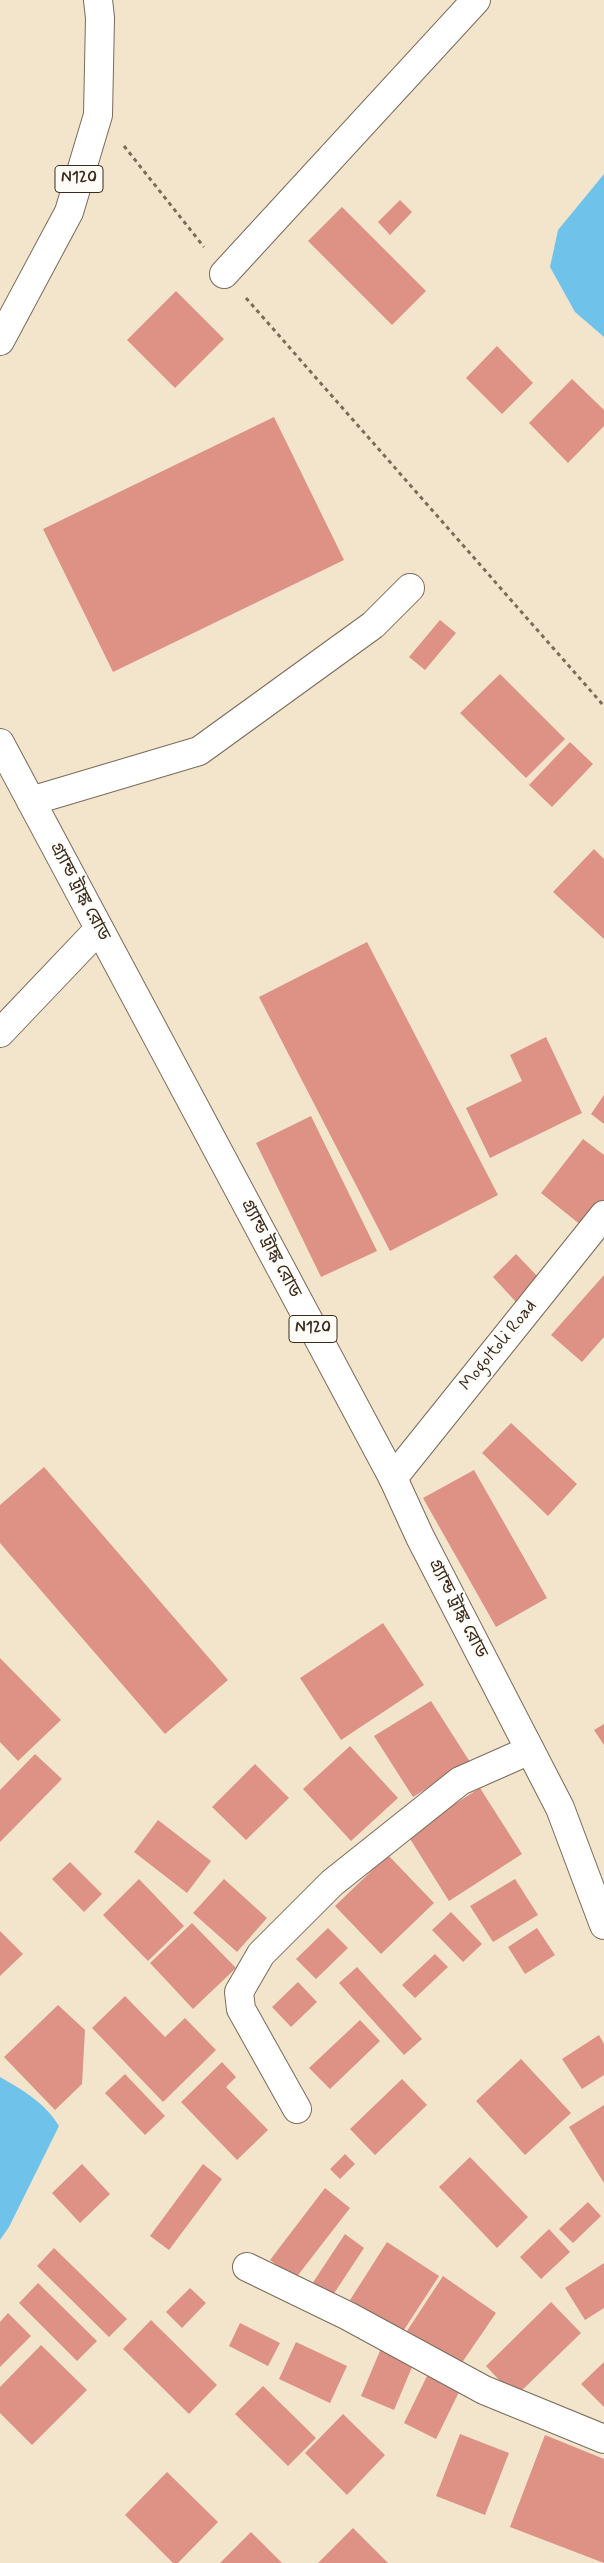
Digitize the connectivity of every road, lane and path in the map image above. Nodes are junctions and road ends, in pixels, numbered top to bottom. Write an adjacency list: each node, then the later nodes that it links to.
1 (98, 0): 3 (main road, N120)
2 (476, 0): 4 (main road)
3 (98, 115): 4 (path); 5 (main road, N120)
4 (224, 274): 7 (path)
5 (0, 341)
6 (410, 588): 9 (main road)
7 (604, 706)
8 (0, 743): 9 (main road, গ্র্যান্ড ট্রাঙ্ক রোড / N120)
9 (31, 801): 10 (main road, গ্র্যান্ড ট্রাঙ্ক রোড / N120)
10 (99, 929): 11 (main road); 13 (main road, গ্র্যান্ড ট্রাঙ্ক রোড / N120)
11 (0, 1033)
12 (604, 1215): 13 (main road, Mogoltoli Road)
13 (393, 1478): 14 (main road, গ্র্যান্ড ট্রাঙ্ক রোড / N120)
14 (530, 1750): 15 (main road, গ্র্যান্ড ট্রাঙ্ক রোড / N120); 16 (main road)
15 (604, 1924)
16 (297, 2108)
17 (247, 2267): 18 (main road)
18 (604, 2439)

